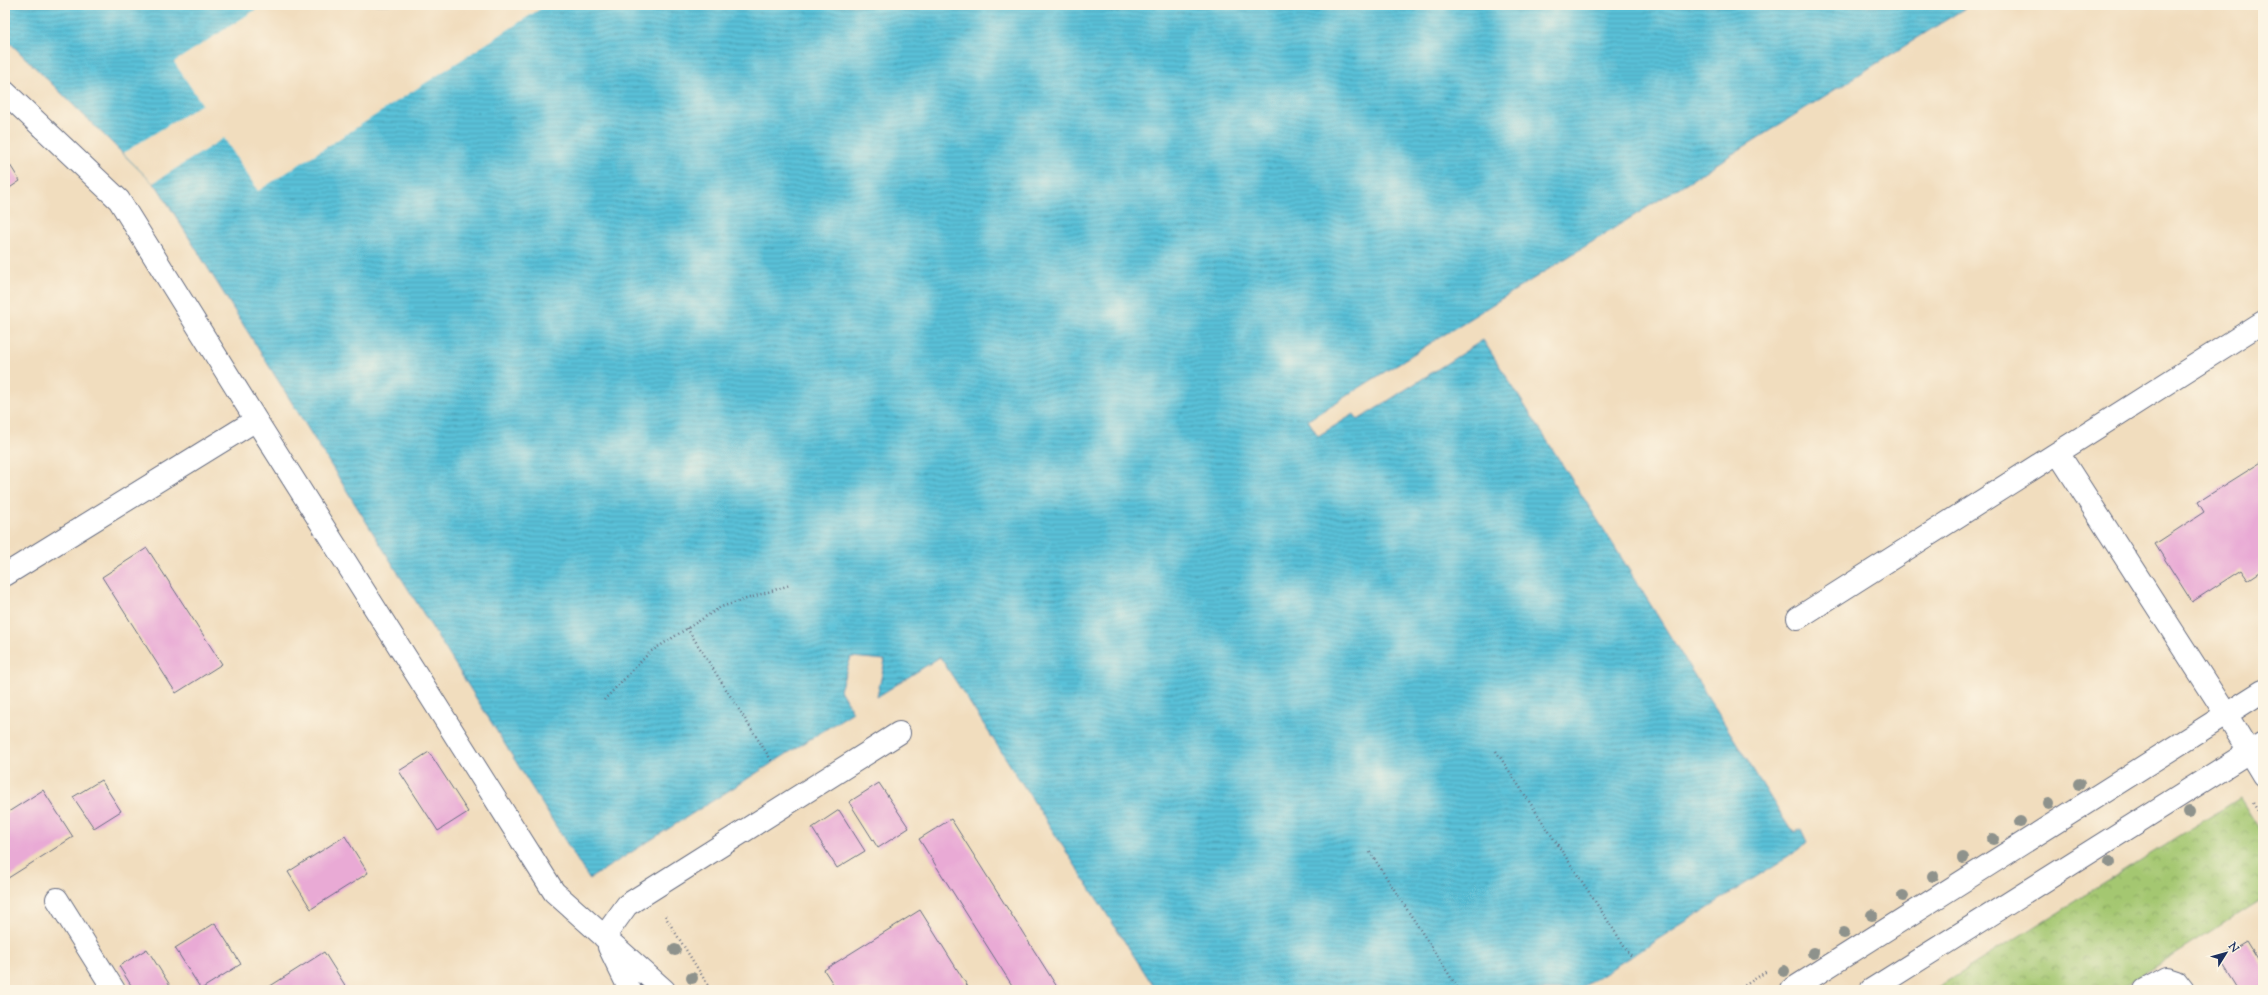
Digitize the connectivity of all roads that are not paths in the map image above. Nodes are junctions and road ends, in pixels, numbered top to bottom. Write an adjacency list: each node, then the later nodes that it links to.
1 (5, 92): 3 (street)
2 (2263, 322): 4 (street)
3 (256, 420): 5 (street); 13 (street)
4 (2058, 453): 6 (street); 8 (street)
5 (5, 575)
6 (1798, 618)
7 (2263, 691): 8 (street)
8 (2226, 714): 10 (street); 14 (street)
9 (899, 733): 13 (street)
10 (2256, 747): 11 (street); 19 (street)
11 (2263, 774)
12 (57, 899): 15 (street)
13 (604, 937): 16 (street); 17 (street)
14 (1816, 983): 18 (street)
15 (114, 990)
16 (630, 990)
17 (664, 990)
18 (1791, 990)
19 (1871, 990)
20 (2145, 990): 21 (street)
21 (2183, 990)

